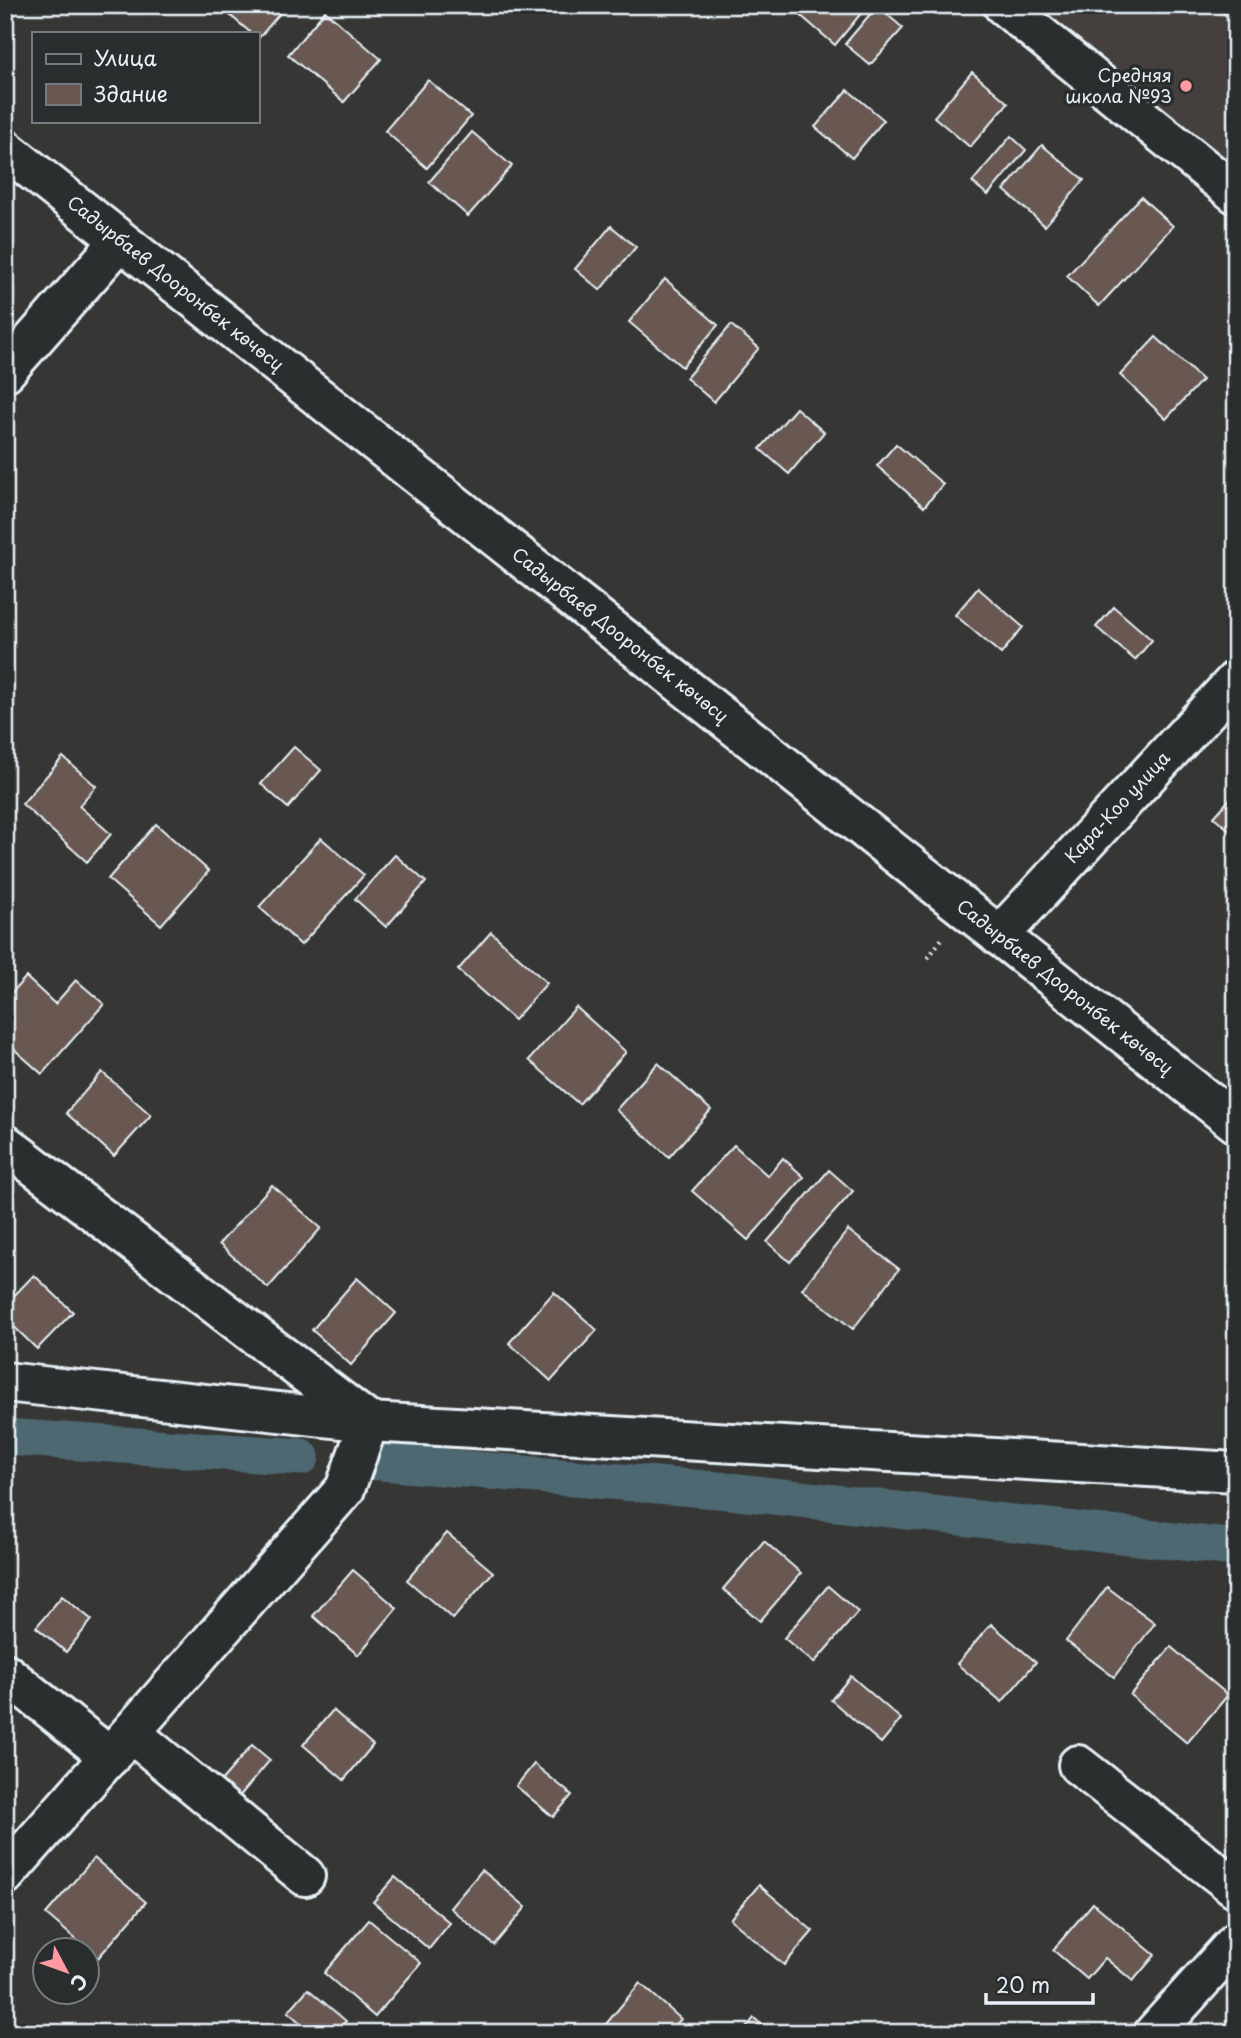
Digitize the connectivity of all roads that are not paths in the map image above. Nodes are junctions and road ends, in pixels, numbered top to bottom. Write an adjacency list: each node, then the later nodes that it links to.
1 (1003, 5): 3 (street)
2 (5, 149): 4 (street, Садырбаев Дооронбек көчөсү)
3 (1236, 194)
4 (119, 242): 5 (street); 7 (street, Садырбаев Дооронбек көчөсү)
5 (5, 372)
6 (1236, 680): 7 (street, Кара-Коо улица)
7 (999, 936): 8 (street, Садырбаев Дооронбек көчөсү)
8 (1236, 1123)
9 (5, 1144): 11 (street)
10 (5, 1382): 11 (street)
11 (369, 1422): 12 (street); 14 (street)
12 (1236, 1472)
13 (5, 1672): 14 (street)
14 (121, 1745): 16 (street); 17 (street)
15 (1078, 1765): 18 (street)
16 (5, 1875)
17 (305, 1876)
18 (1236, 1888)
19 (1236, 1942): 20 (street)
20 (1154, 2033)

